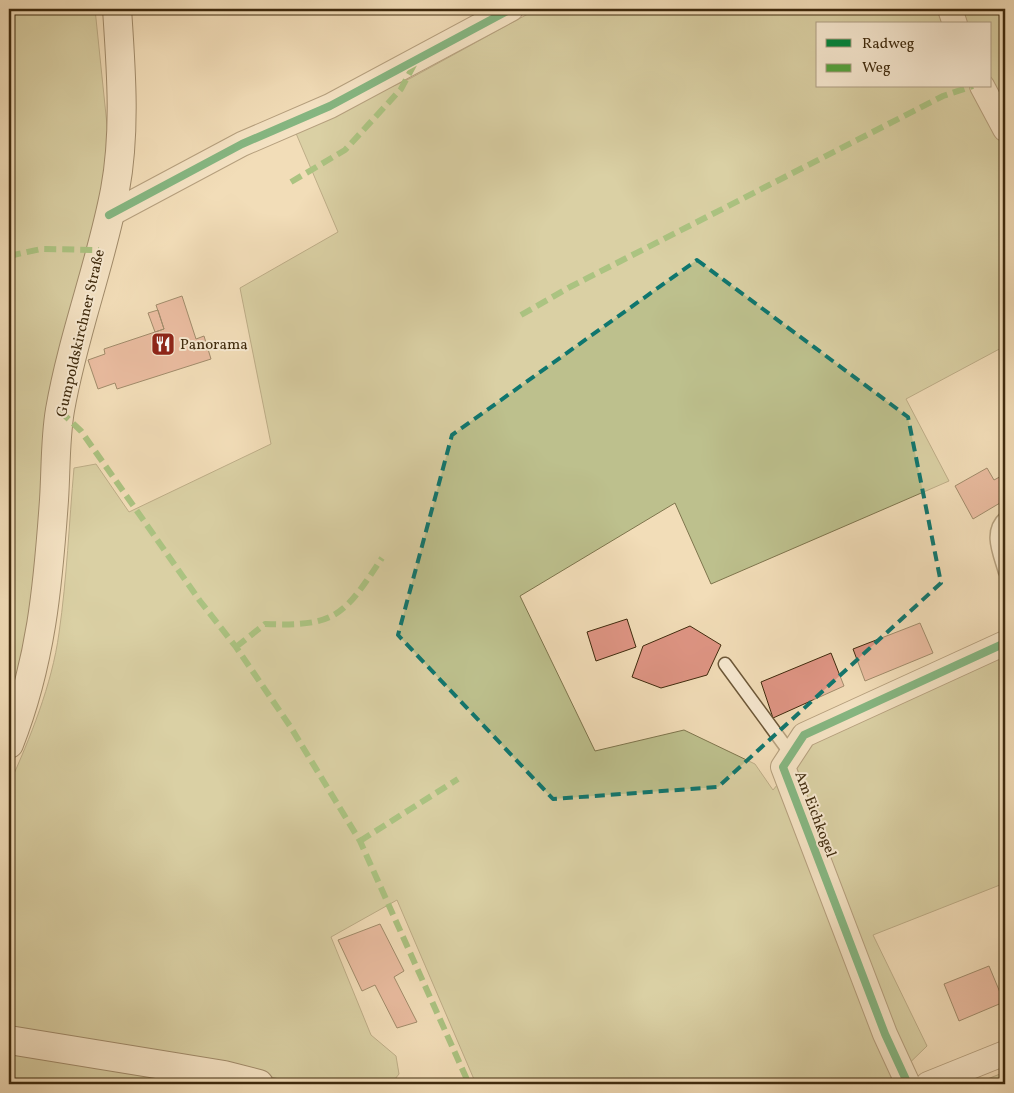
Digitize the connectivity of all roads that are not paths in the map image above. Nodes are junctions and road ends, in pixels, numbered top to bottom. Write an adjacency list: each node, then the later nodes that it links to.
1 (117, 9): 7 (main road, Gumpoldskirchner Straße)
2 (511, 9): 7 (street)
3 (950, 9): 4 (street)
4 (955, 22)
5 (983, 88): 6 (street)
6 (1005, 129)
7 (109, 215): 12 (main road, Gumpoldskirchner Straße)
8 (1005, 518): 9 (lane)
9 (1005, 572)
10 (1005, 644): 13 (street, Am Eichkogel)
11 (726, 664): 13 (lane)
12 (9, 744)
13 (791, 754): 17 (street, Am Eichkogel)
14 (9, 1040): 16 (main road)
15 (1005, 1053): 18 (street)
16 (259, 1084)
17 (908, 1084)
18 (928, 1084)

